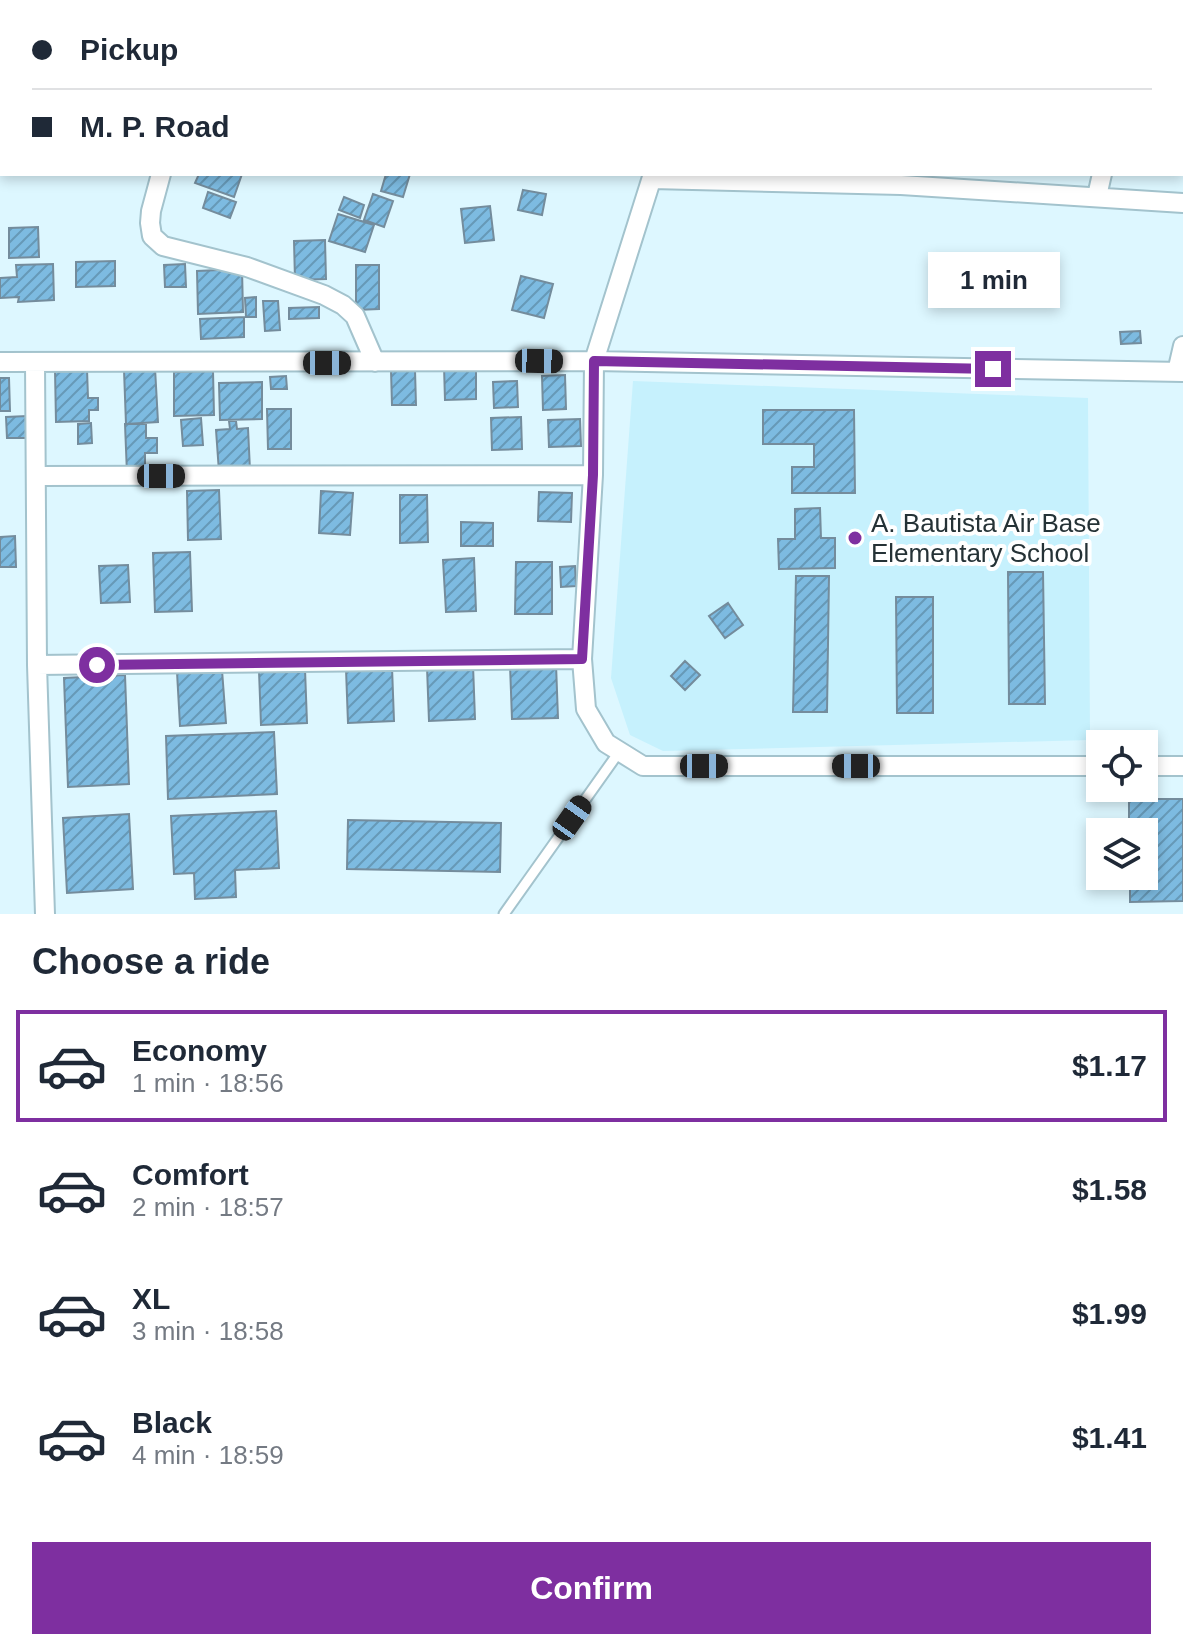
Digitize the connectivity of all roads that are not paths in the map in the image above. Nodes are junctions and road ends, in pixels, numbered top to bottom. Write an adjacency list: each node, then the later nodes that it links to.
1 (160, 176): 12 (street)
2 (653, 176): 4 (street); 9 (street)
3 (1102, 176): 6 (street)
4 (802, 178): 5 (street)
5 (902, 179): 6 (street)
6 (1097, 196): 7 (street)
7 (1183, 203)
8 (1183, 346): 13 (street)
9 (594, 361): 12 (street); 13 (street); 14 (street)
10 (0, 362): 11 (street)
11 (35, 362): 12 (street); 15 (street)
12 (375, 362)
13 (1180, 372)
14 (593, 475): 15 (street); 16 (street)
15 (37, 476): 17 (street)
16 (582, 659): 17 (street); 18 (street)
17 (37, 665): 22 (street)
18 (619, 752): 19 (street); 23 (lane)
19 (1086, 766)
20 (1158, 766): 21 (street)
21 (1183, 766)
22 (45, 914)
23 (504, 914)

